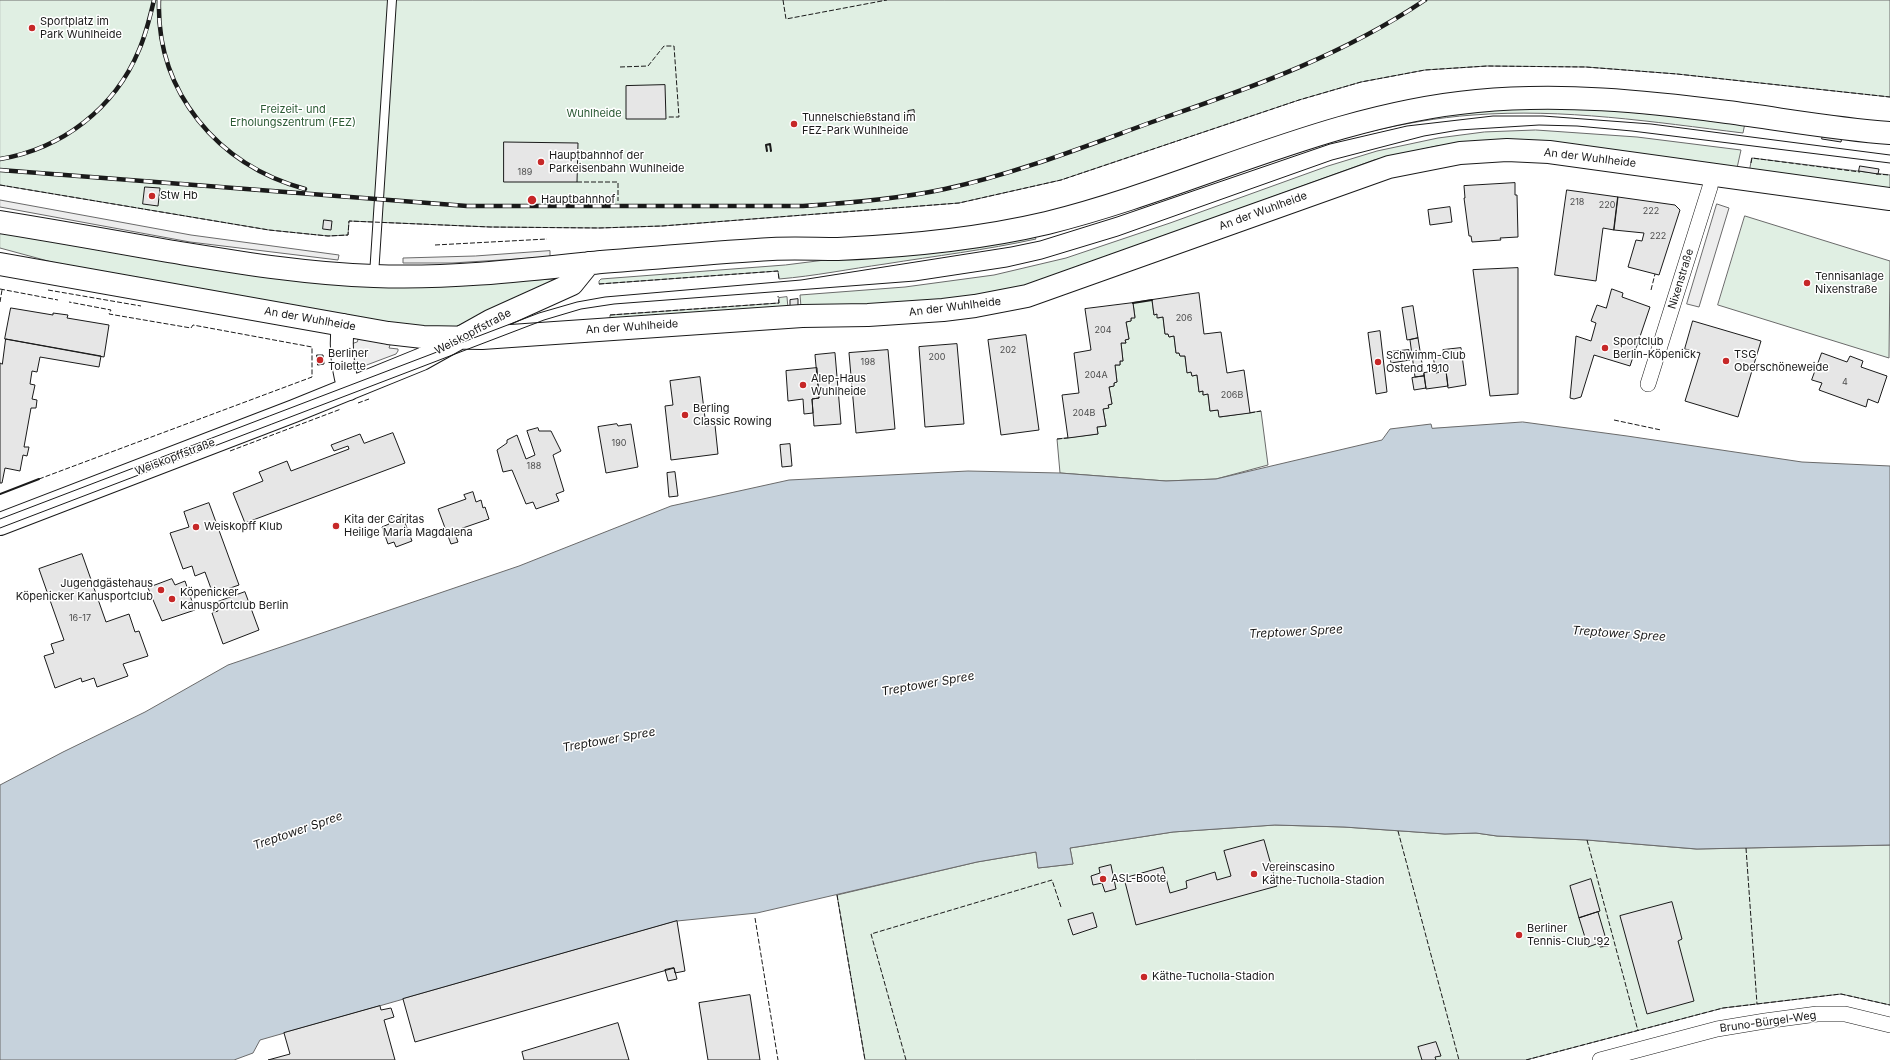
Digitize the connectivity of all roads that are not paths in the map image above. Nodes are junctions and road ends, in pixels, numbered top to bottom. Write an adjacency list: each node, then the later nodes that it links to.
1 (392, 0): 8 (lane)
2 (1890, 133): 6 (main road)
3 (1712, 174): 4 (main road, An der Wuhlheide); 10 (main road, An der Wuhlheide); 11 (street, Nixenstraße)
4 (1890, 199)
5 (0, 222): 8 (main road)
6 (589, 263): 8 (main road); 10 (main road, Weiskopffstraße)
7 (0, 264): 9 (main road, An der Wuhlheide)
8 (373, 276)
9 (343, 325): 10 (main road, An der Wuhlheide); 12 (main road)
10 (459, 338): 12 (main road, Weiskopffstraße)
11 (1648, 384)
12 (349, 389): 13 (main road, Weiskopffstraße)
13 (0, 524)
14 (1890, 1025): 15 (street, Bruno-Bürgel-Weg)
15 (1600, 1060)

